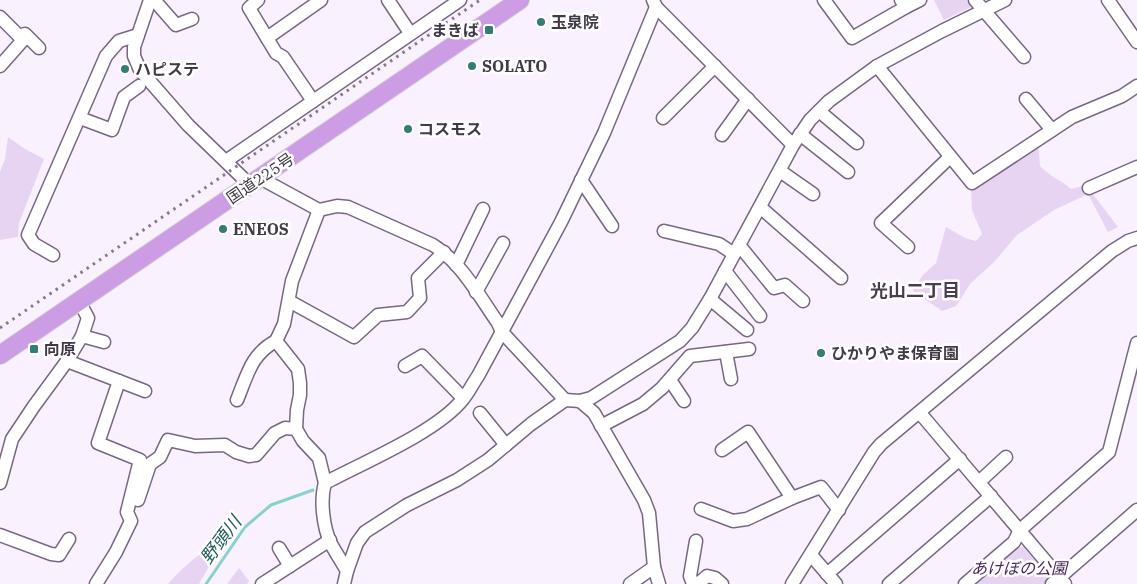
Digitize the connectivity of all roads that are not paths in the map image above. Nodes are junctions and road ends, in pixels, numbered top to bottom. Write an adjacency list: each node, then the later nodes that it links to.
1 (258, 0): 20 (street)
2 (321, 0): 20 (street)
3 (388, 0): 17 (street)
4 (520, 0): 45 (highway, 国道225号)
5 (824, 0): 13 (street)
6 (920, 0): 13 (street)
7 (975, 0): 14 (street)
8 (1005, 0): 14 (street)
9 (1108, 0): 21 (street)
10 (153, 1): 16 (street); 18 (street)
11 (454, 1): 17 (street)
12 (655, 3): 25 (street); 44 (street)
13 (903, 4)
14 (983, 11): 23 (street); 26 (street)
15 (0, 17): 19 (street)
16 (192, 18)
17 (410, 33): 31 (street)
18 (138, 35): 33 (street); 40 (street)
19 (19, 36): 22 (street); 24 (street)
20 (267, 38): 31 (street)
21 (1137, 42)
22 (39, 48)
23 (1024, 57)
24 (0, 66)
25 (715, 66): 29 (street); 34 (street)
26 (876, 66): 32 (street); 39 (street)
27 (139, 86): 33 (street)
28 (1137, 86): 35 (street)
29 (748, 99): 36 (street); 37 (street)
30 (1026, 99): 35 (street)
31 (313, 101): 40 (street)
32 (819, 111): 37 (street); 38 (street)
33 (80, 118): 58 (street)
34 (663, 118)
35 (1052, 130): 39 (street)
36 (722, 135)
37 (797, 139): 42 (street); 43 (street)
38 (857, 143)
39 (950, 157): 55 (street)
40 (226, 161): 45 (street)
41 (1137, 167): 46 (street)
42 (780, 171): 47 (street); 48 (street)
43 (848, 172)
44 (581, 180): 51 (street); 69 (street)
45 (255, 182): 50 (street); 64 (highway, 国道225号)
46 (1089, 188)
47 (813, 194)
48 (760, 207): 56 (street); 61 (street)
49 (483, 209): 59 (street)
50 (319, 210): 57 (street); 65 (street)
51 (612, 226)
52 (664, 231): 56 (street)
53 (1137, 238): 90 (street)
54 (503, 243): 62 (street)
55 (908, 247)
56 (737, 249): 60 (street); 66 (street)
57 (444, 252): 59 (street); 65 (street)
58 (53, 255)
59 (456, 265): 62 (street)
60 (725, 271): 63 (street); 67 (street)
61 (841, 278)
62 (476, 292): 69 (street)
63 (710, 298): 68 (street); 87 (street)
64 (79, 301): 70 (street); 76 (highway, 国道225号)
65 (289, 301): 71 (street)
66 (803, 301)
67 (760, 316)
68 (747, 330)
69 (502, 332): 84 (street); 86 (street)
70 (82, 336): 72 (street); 77 (street)
71 (276, 340): 85 (street); 92 (street)
72 (104, 342)
73 (1137, 343): 82 (street)
74 (749, 349): 75 (street)
75 (726, 352): 79 (street); 80 (street)
76 (0, 355)
77 (67, 361): 81 (street); 98 (street)
78 (405, 366): 84 (street)
79 (731, 379)
80 (670, 380): 88 (street); 91 (street)
81 (119, 381): 83 (street); 118 (street)
82 (1131, 384): 106 (street)
83 (145, 391)
84 (463, 398): 99 (street)
85 (237, 400)
86 (565, 400): 87 (street); 93 (street)
87 (580, 401): 91 (street)
88 (684, 401)
89 (480, 413): 93 (street)
90 (920, 413): 96 (street); 104 (street)
91 (601, 426): 114 (street)
92 (296, 429): 99 (street); 102 (street)
93 (506, 445): 115 (street)
94 (722, 450): 101 (street)
95 (1006, 457): 97 (street)
96 (960, 459): 97 (street); 116 (street)
97 (979, 482): 100 (street)
98 (0, 483)
99 (325, 483): 109 (street)
100 (992, 496): 106 (street); 128 (street)
101 (792, 498): 103 (street); 104 (street)
102 (138, 500)
103 (701, 509)
104 (839, 510): 112 (street)
105 (1137, 510): 117 (street)
106 (1020, 530): 117 (street); 129 (street)
107 (0, 535): 108 (street)
108 (69, 539)
109 (330, 540): 113 (street); 115 (street)
110 (696, 541): 123 (street)
111 (279, 548): 113 (street)
112 (811, 555): 116 (street); 126 (street)
113 (290, 566): 119 (street)
114 (654, 567): 121 (street); 122 (street)
115 (347, 571): 120 (street)
116 (827, 574): 127 (street)
117 (1059, 582)
118 (96, 584)
119 (262, 584)
120 (344, 584)
121 (630, 584)
122 (659, 584)
123 (693, 584)
124 (698, 584): 125 (street)
125 (722, 584)
126 (792, 584)
127 (836, 584)
128 (889, 584)
129 (965, 584)

